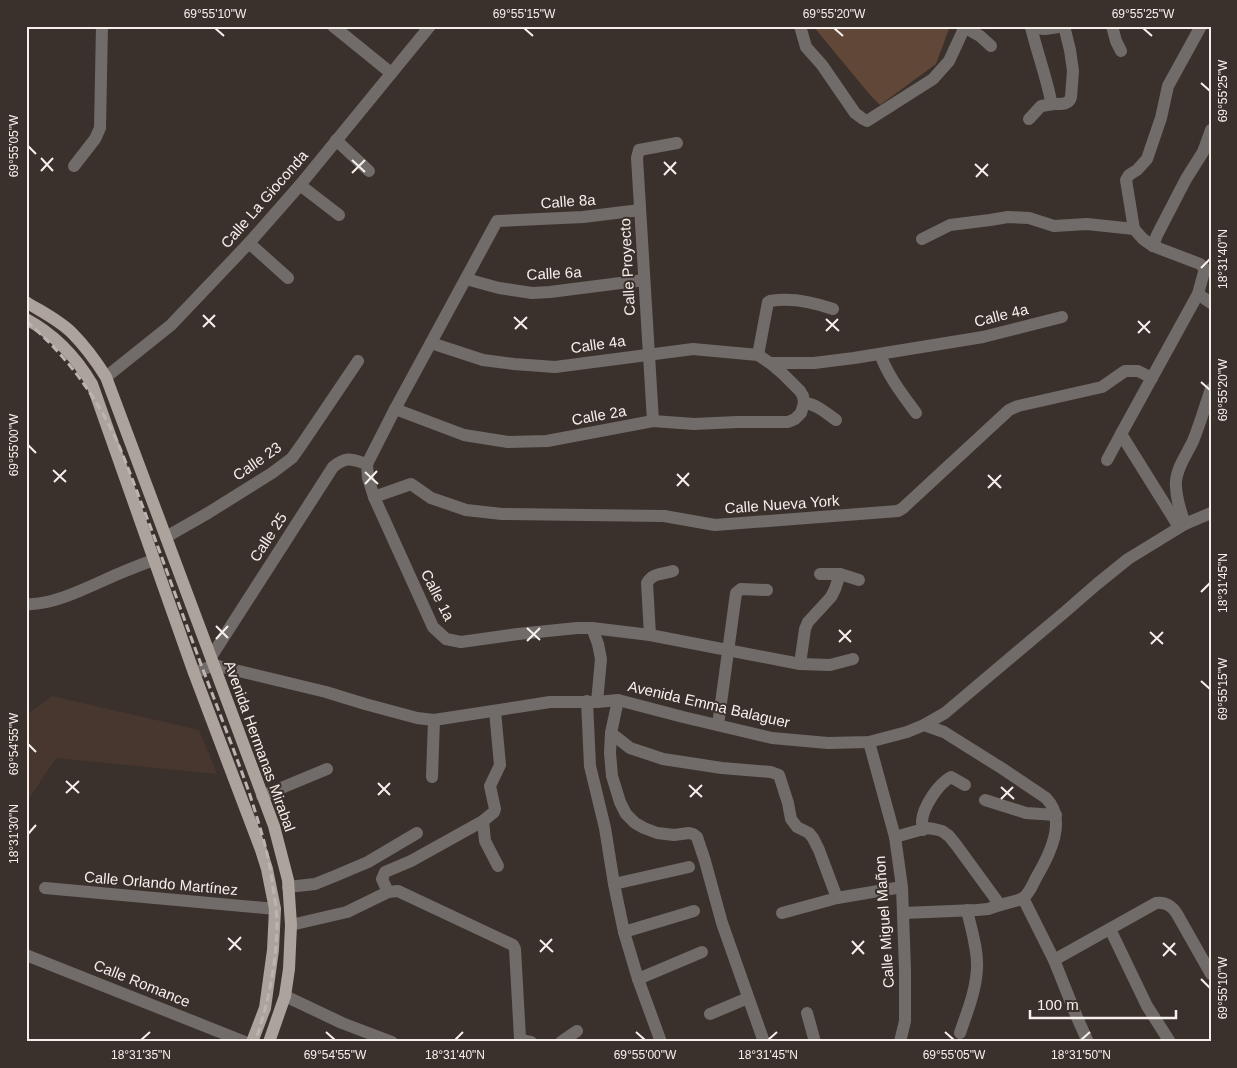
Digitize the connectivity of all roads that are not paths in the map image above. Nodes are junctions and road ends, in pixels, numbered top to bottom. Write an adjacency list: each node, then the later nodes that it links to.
1 (102, 26): 19 (street)
2 (333, 26): 12 (street)
3 (800, 26): 7 (street)
4 (1063, 26): 8 (street); 13 (street)
5 (1112, 26): 11 (street)
6 (1201, 26): 24 (street)
7 (964, 27): 10 (street)
8 (1031, 27): 13 (street)
9 (425, 28): 12 (street, Calle La Gioconda)
10 (991, 46)
11 (1121, 51)
12 (391, 73): 16 (street, Calle La Gioconda)
13 (1054, 104): 14 (street)
14 (1030, 119)
15 (1211, 130): 18 (street)
16 (336, 140): 20 (street); 21 (street, Calle La Gioconda)
17 (677, 143): 22 (street, Calle Proyecto)
18 (1207, 157): 27 (street)
19 (74, 166)
20 (369, 171)
21 (300, 185): 23 (street); 26 (street, Calle La Gioconda)
22 (640, 210): 29 (street, Calle 8a); 30 (street, Calle Proyecto)
23 (339, 215)
24 (1134, 229): 25 (street); 27 (street)
25 (922, 239)
26 (249, 243): 28 (street); 43 (street, Calle La Gioconda)
27 (1153, 246): 31 (street)
28 (288, 278)
29 (466, 279): 30 (street, Calle 6a); 37 (street)
30 (644, 280): 38 (street, Calle Proyecto)
31 (1198, 294): 33 (street); 44 (street)
32 (26, 302): 43 (main road, Avenida Hermanas Mirabal)
33 (1211, 303)
34 (833, 309): 40 (street)
35 (1062, 317): 39 (street, Calle 4a)
36 (26, 319): 58 (main road)
37 (431, 343): 38 (street, Calle 4a); 47 (street)
38 (649, 354): 40 (street, Calle 4a); 50 (street, Calle Proyecto)
39 (880, 354): 42 (street, Calle 4a); 48 (street)
40 (758, 355): 42 (street, Calle 4a)
41 (358, 361): 57 (street, Calle 23)
42 (770, 363): 46 (street, Calle 4a)
43 (106, 377): 57 (main road, Avenida Hermanas Mirabal)
44 (1152, 378): 51 (street); 54 (street, Calle Nueva York)
45 (1211, 389): 56 (street)
46 (804, 403): 49 (street); 50 (street, Calle 2a)
47 (395, 409): 50 (street, Calle 2a); 53 (street)
48 (916, 413)
49 (836, 420)
50 (653, 422)
51 (1121, 434): 52 (street); 56 (street)
52 (1107, 460)
53 (367, 464): 54 (street, Calle 1a); 69 (street, Calle 25)
54 (374, 497): 65 (street, Calle 1a)
55 (1211, 513): 56 (street, Avenida Emma Balaguer)
56 (1182, 525): 77 (street, Avenida Emma Balaguer)
57 (166, 536): 69 (main road, Avenida Hermanas Mirabal)
58 (154, 560): 64 (street); 71 (main road)
59 (673, 571): 66 (street)
60 (820, 574): 61 (street)
61 (840, 574): 62 (street); 70 (street)
62 (859, 580)
63 (767, 590): 67 (street)
64 (26, 604)
65 (592, 628): 66 (street, Calle 1a); 73 (street)
66 (650, 635): 67 (street, Calle 1a)
67 (728, 651): 70 (street, Calle 1a); 76 (street)
68 (853, 659): 70 (street, Calle 1a)
69 (212, 661): 71 (street); 75 (street, Avenida Emma Balaguer); 83 (main road, Avenida Hermanas Mirabal)
70 (800, 664)
71 (194, 672): 100 (main road)
72 (618, 700): 73 (street, Avenida Emma Balaguer); 76 (street, Avenida Emma Balaguer); 78 (street)
73 (592, 702): 74 (street, Avenida Emma Balaguer); 92 (street)
74 (495, 711): 75 (street, Avenida Emma Balaguer); 86 (street)
75 (434, 720): 81 (street)
76 (718, 725): 79 (street, Avenida Emma Balaguer)
77 (924, 725): 79 (street, Avenida Emma Balaguer); 85 (street)
78 (611, 733): 97 (street); 114 (street)
79 (869, 742): 89 (street, Calle Miguel Mañon)
80 (327, 769): 83 (street)
81 (432, 777)
82 (965, 785): 87 (street)
83 (262, 796): 93 (main road, Avenida Hermanas Mirabal)
84 (985, 800): 85 (street)
85 (1056, 816): 98 (street)
86 (483, 821): 90 (street); 96 (street)
87 (923, 830): 89 (street); 99 (street)
88 (417, 833): 93 (street)
89 (894, 837): 94 (street, Calle Miguel Mañon)
90 (498, 866)
91 (688, 867): 92 (street)
92 (614, 884): 107 (street)
93 (288, 887): 105 (main road, Avenida Hermanas Mirabal)
94 (902, 887): 97 (street); 104 (street, Calle Miguel Mañon)
95 (45, 888): 100 (street, Calle Orlando Martínez)
96 (388, 892): 105 (street); 123 (street)
97 (838, 898): 103 (street)
98 (1023, 898): 99 (street); 110 (street)
99 (1000, 905): 101 (street)
100 (275, 909): 120 (main road)
101 (967, 910): 104 (street); 118 (street)
102 (694, 911): 107 (street)
103 (782, 913)
104 (903, 913): 128 (street, Calle Miguel Mañon)
105 (291, 925): 113 (main road, Avenida Hermanas Mirabal)
106 (1110, 929): 110 (street); 111 (street); 130 (street)
107 (624, 932): 112 (street)
108 (702, 952): 112 (street)
109 (26, 955): 119 (street, Calle Romance)
110 (1054, 960): 129 (street)
111 (1211, 974)
112 (638, 979): 125 (street)
113 (285, 996): 121 (main road, Avenida Hermanas Mirabal); 122 (street)
114 (748, 998): 116 (street); 126 (street)
115 (807, 1013): 127 (street)
116 (710, 1014)
117 (577, 1031): 124 (street)
118 (960, 1033)
119 (245, 1042)
120 (252, 1042)
121 (269, 1042)
122 (392, 1042)
123 (531, 1042)
124 (561, 1042)
125 (661, 1042)
126 (764, 1042)
127 (816, 1042)
128 (900, 1042)
129 (1088, 1042)
130 (1170, 1042)

